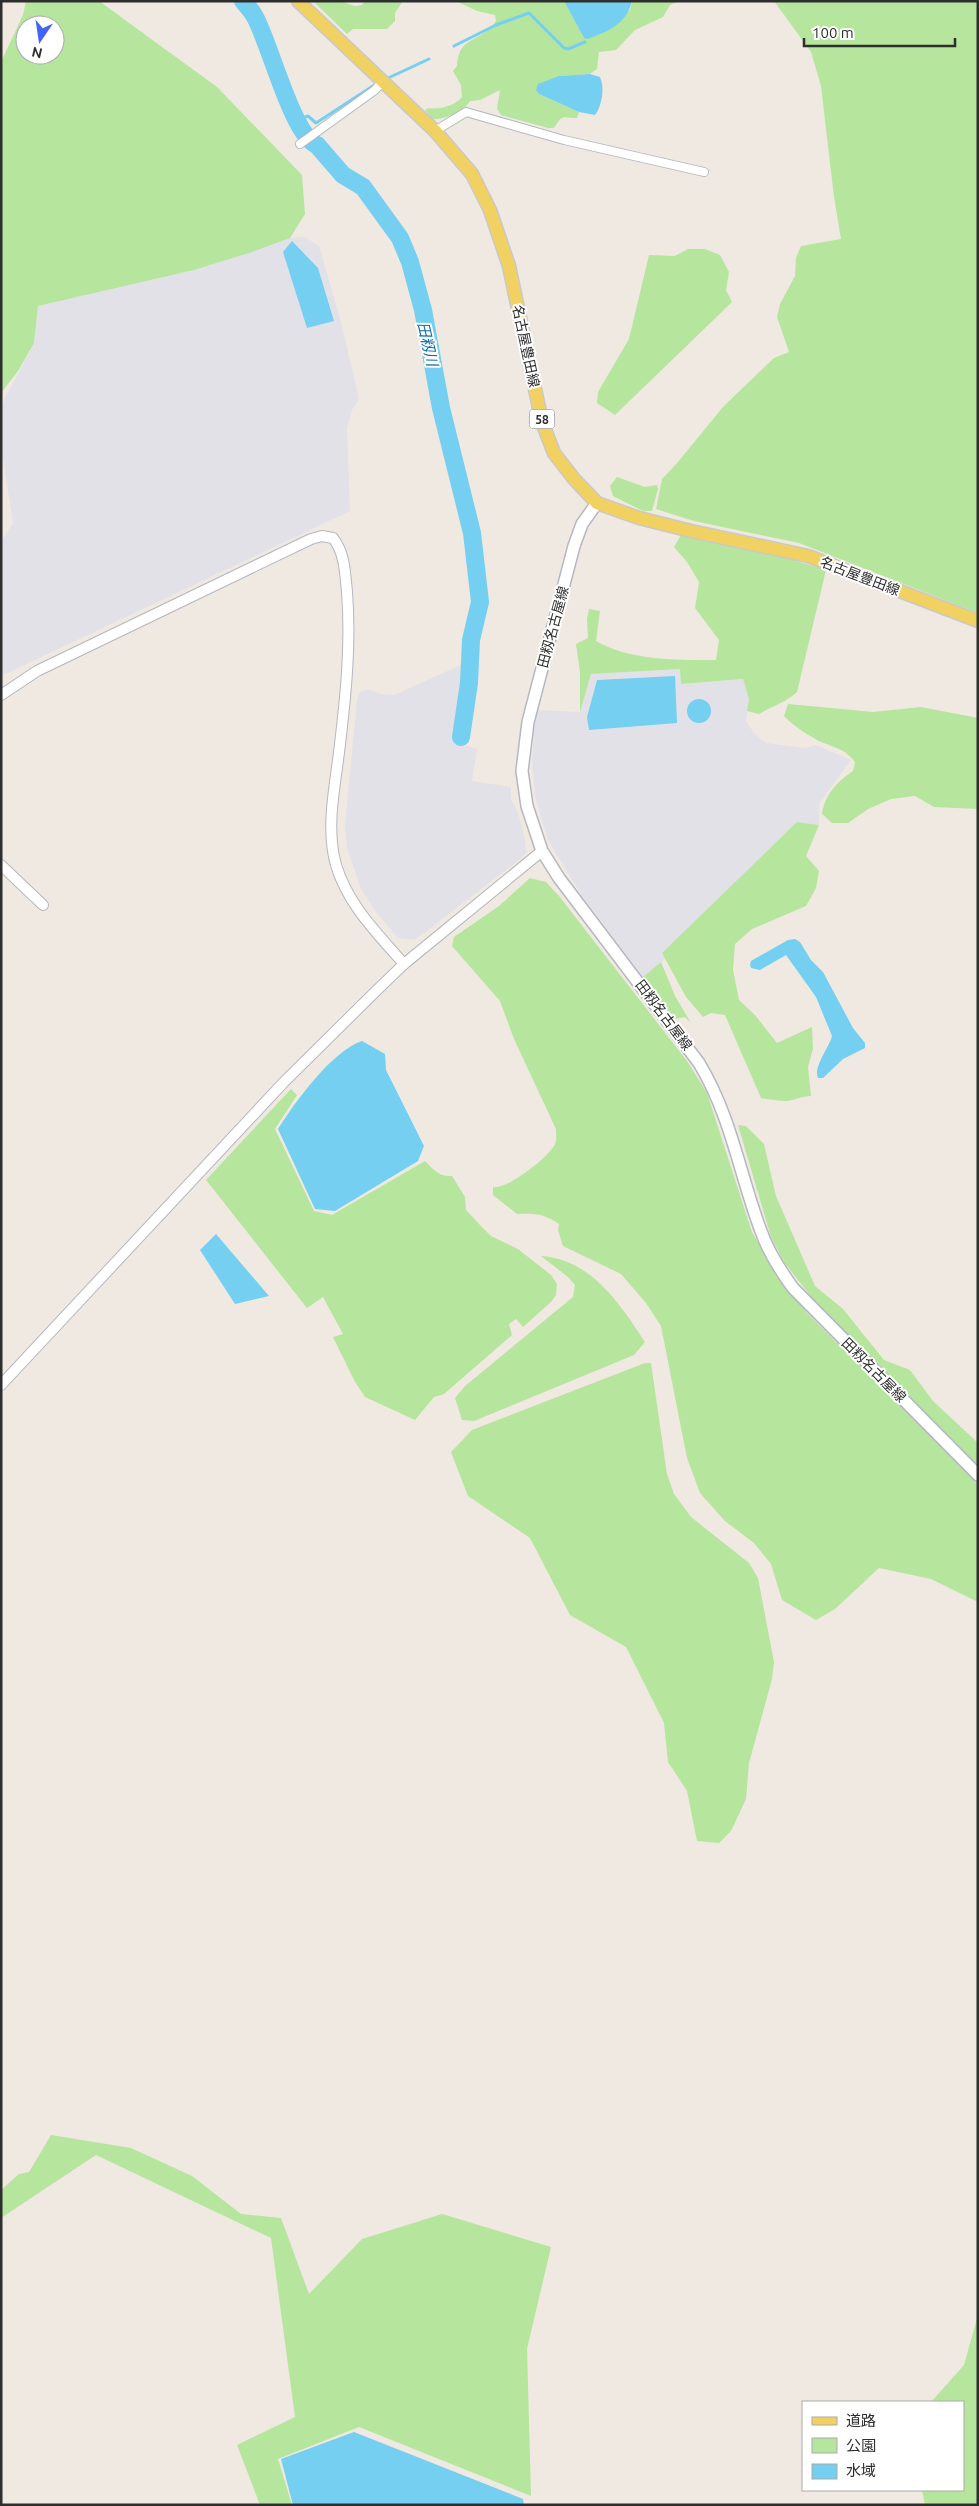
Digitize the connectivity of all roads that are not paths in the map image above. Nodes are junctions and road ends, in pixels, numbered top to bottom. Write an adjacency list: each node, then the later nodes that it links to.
1 (298, 1): 2 (main road, 名古屋豊田線 / 58)
2 (382, 82): 3 (main road, 名古屋豊田線 / 58); 4 (street)
3 (434, 131): 5 (street); 6 (main road, 名古屋豊田線 / 58)
4 (302, 142)
5 (704, 172)
6 (597, 503): 7 (main road, 名古屋豊田線 / 58); 9 (main road, 田籾名古屋線)
7 (978, 621)
8 (1, 695): 12 (street)
9 (542, 851): 12 (street); 14 (main road, 田籾名古屋線)
10 (1, 865): 11 (street)
11 (43, 905)
12 (404, 964): 13 (street)
13 (1, 1385)
14 (978, 1475)

